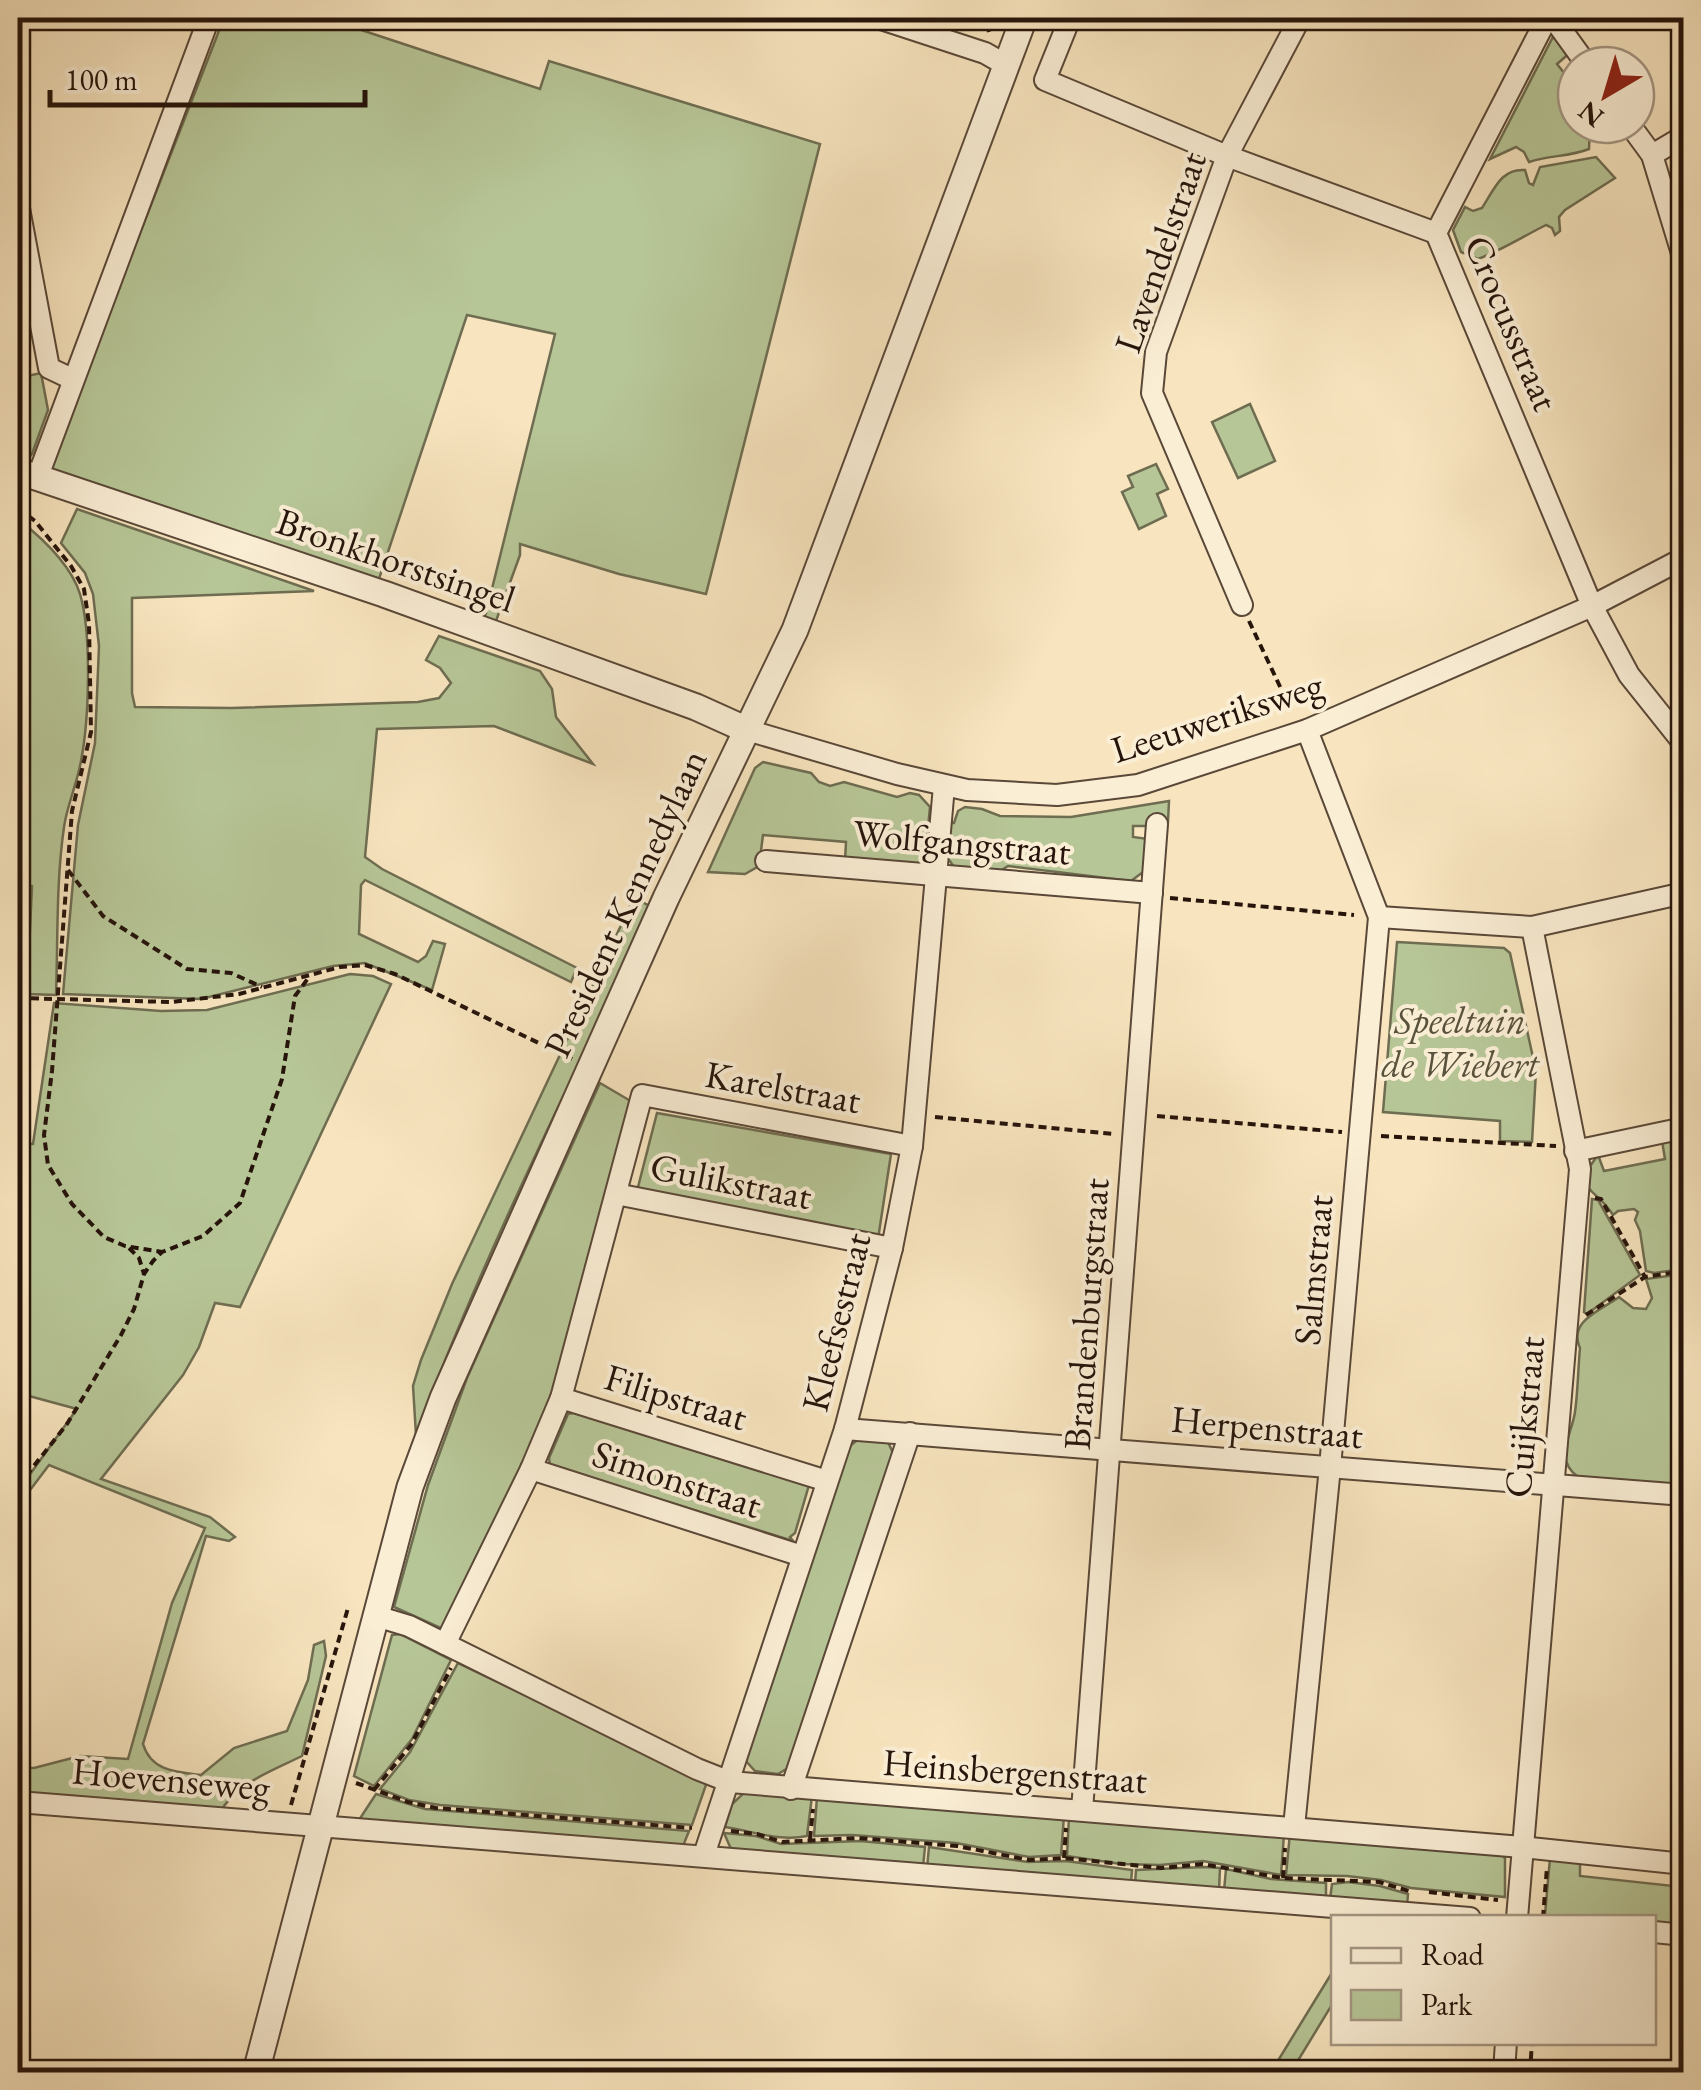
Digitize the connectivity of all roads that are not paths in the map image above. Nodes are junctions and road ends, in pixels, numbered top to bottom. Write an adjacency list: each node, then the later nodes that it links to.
1 (209, 18): 16 (street)
2 (878, 18): 8 (street)
3 (1024, 18): 8 (street, President Kennedylaan)
4 (1070, 18): 12 (street, Crocusstraat)
5 (1300, 18): 12 (street, Lavendelstraat)
6 (1550, 18): 7 (street); 14 (street)
7 (1571, 45)
8 (1006, 65): 21 (street, President Kennedylaan)
9 (1684, 136): 11 (street)
10 (1645, 145): 11 (street)
11 (1652, 154): 15 (street)
12 (1227, 156): 14 (street, Crocusstraat); 19 (street, Lavendelstraat)
13 (18, 204): 16 (street)
14 (1436, 233): 20 (street, Crocusstraat)
15 (1684, 260)
16 (72, 380): 17 (street)
17 (28, 473): 21 (street, Bronkhorstsingel)
18 (1684, 558): 20 (street, Leeuweriksweg)
19 (1242, 605)
20 (1592, 606): 22 (street, Leeuweriksweg); 23 (street, Crocusstraat)
21 (747, 730): 24 (street, Leeuweriksweg); 47 (street, President Kennedylaan)
22 (1307, 730): 24 (street, Leeuweriksweg); 30 (street, Salmstraat)
23 (1684, 744)
24 (944, 786): 27 (street, Kleefsestraat)
25 (1157, 824): 28 (street, Brandenburgstraat)
26 (766, 860): 27 (street, Wolfgangstraat)
27 (937, 876): 28 (street, Wolfgangstraat); 33 (street, Kleefsestraat)
28 (1152, 893): 40 (street, Brandenburgstraat)
29 (1684, 893): 31 (street)
30 (1379, 917): 31 (street); 41 (street, Salmstraat)
31 (1532, 927): 34 (street, Cuijkstraat)
32 (1684, 1128): 34 (street)
33 (912, 1146): 35 (street, Karelstraat); 36 (street, Kleefsestraat)
34 (1575, 1151): 44 (street, Cuijkstraat)
35 (616, 1194): 36 (street, Gulikstraat); 37 (street)
36 (892, 1248): 38 (street, Kleefsestraat)
37 (561, 1398): 42 (street); 43 (street, Filipstraat)
38 (845, 1430): 39 (street, Herpenstraat); 43 (street, Kleefsestraat)
39 (910, 1433): 40 (street, Herpenstraat); 50 (street)
40 (1111, 1450): 41 (street, Herpenstraat); 52 (street, Brandenburgstraat)
41 (1330, 1468): 44 (street, Herpenstraat); 54 (street, Salmstraat)
42 (531, 1469): 46 (street, Simonstraat); 48 (street)
43 (827, 1481): 46 (street, Kleefsestraat)
44 (1552, 1486): 45 (street, Herpenstraat); 55 (street, Cuijkstraat)
45 (1684, 1495)
46 (802, 1556): 49 (street, Kleefsestraat)
47 (376, 1616): 48 (street, Heinsbergenstraat); 53 (street, President Kennedylaan)
48 (452, 1648): 49 (street, Heinsbergenstraat)
49 (730, 1782): 50 (street, Heinsbergenstraat); 56 (street, Kleefsestraat)
50 (791, 1789): 52 (street, Heinsbergenstraat)
51 (18, 1802): 53 (street, Hoevenseweg)
52 (1075, 1810): 54 (street, Heinsbergenstraat)
53 (319, 1826): 56 (street); 63 (street, President Kennedylaan)
54 (1290, 1827): 55 (street, Heinsbergenstraat)
55 (1522, 1847): 57 (street, Heinsbergenstraat); 59 (street, Cuijkstraat)
56 (704, 1855): 58 (street)
57 (1684, 1864)
58 (1434, 1915)
59 (1517, 1915)
60 (1656, 1932): 61 (street)
61 (1684, 1935)
62 (1506, 2045): 64 (street)
63 (256, 2072)
64 (1504, 2072)

